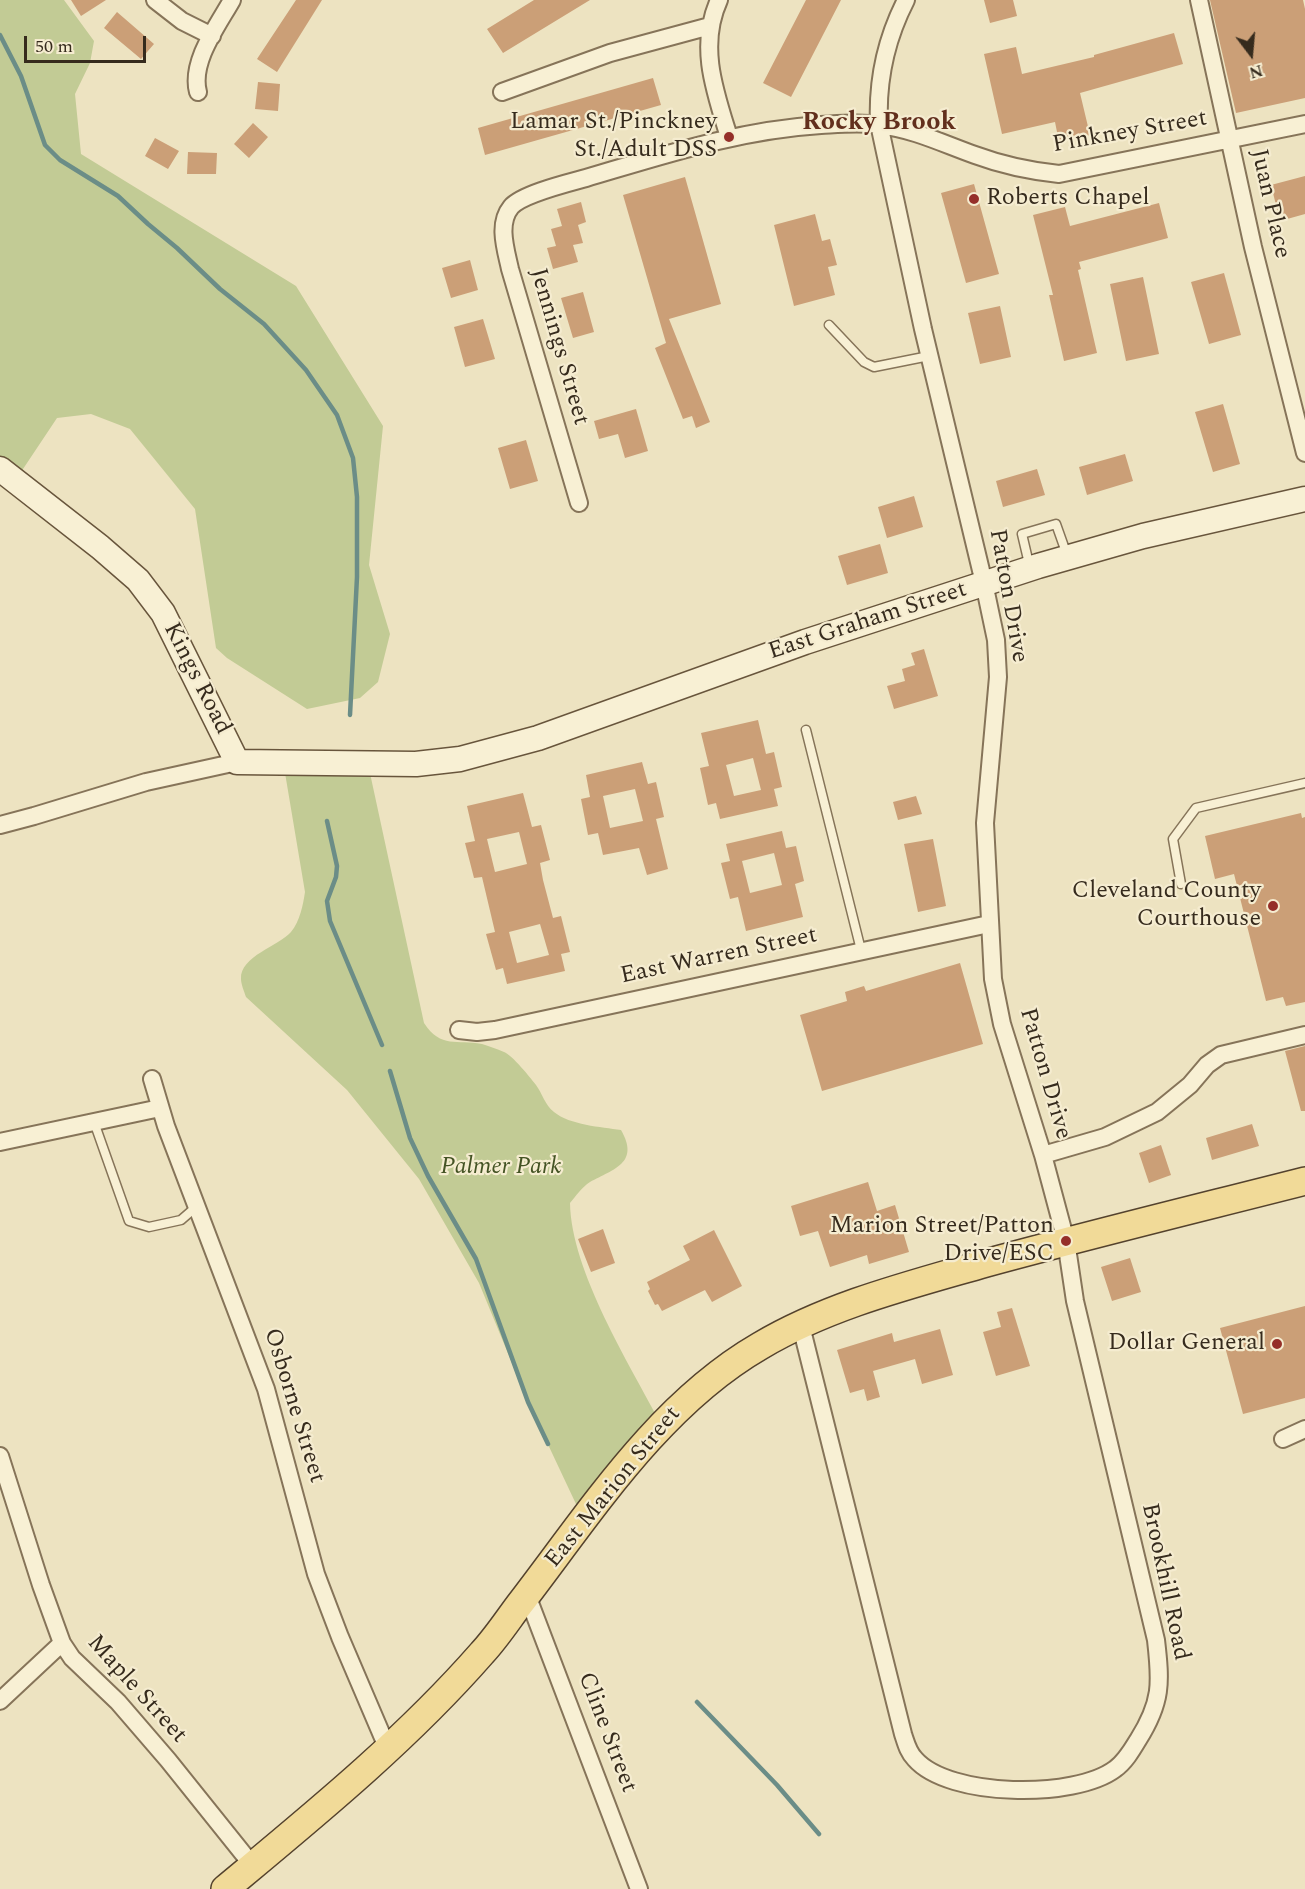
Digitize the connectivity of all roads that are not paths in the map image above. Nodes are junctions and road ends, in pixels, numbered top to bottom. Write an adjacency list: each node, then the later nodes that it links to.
1 (154, 0): 7 (street)
2 (232, 0): 7 (street)
3 (719, 0): 6 (street)
4 (906, 0): 10 (street, Patton Drive)
5 (1198, 0): 13 (street, Juan Place)
6 (710, 26): 9 (street); 12 (street)
7 (212, 36): 8 (street)
8 (198, 92)
9 (502, 92)
10 (879, 124): 12 (street, Pinkney Street); 13 (street, Pinkney Street); 16 (street, Patton Drive)
11 (1305, 124): 13 (street, Pinkney Street)
12 (729, 137): 14 (street, Pinkney Street)
13 (1229, 140): 17 (street, Juan Place)
14 (513, 205): 20 (street, Jennings Street)
15 (829, 325): 16 (lane)
16 (929, 356): 23 (street, Patton Drive)
17 (1305, 453)
18 (0, 469): 25 (street, Kings Road)
19 (1305, 499): 21 (street, East Graham Street)
20 (579, 503)
21 (1068, 558): 22 (street, East Graham Street); 22 (lane)
22 (1030, 568): 23 (street, East Graham Street)
23 (984, 584): 26 (street, East Graham Street); 30 (street, Patton Drive)
24 (806, 730): 31 (lane)
25 (237, 762): 26 (street, Kings Road); 28 (street)
26 (437, 763)
27 (1305, 783): 29 (lane)
28 (0, 825)
29 (1181, 884)
30 (989, 924): 31 (street, East Warren Street); 38 (street, Patton Drive)
31 (861, 950): 32 (street, East Warren Street)
32 (459, 1030)
33 (1305, 1035): 38 (street)
34 (153, 1079): 35 (street, Osborne Street)
35 (160, 1108): 36 (street); 40 (street, Osborne Street)
36 (94, 1122): 37 (street); 40 (lane)
37 (0, 1142)
38 (1043, 1155): 41 (street, Patton Drive)
39 (1305, 1180): 41 (main road, East Marion Street)
40 (196, 1207): 49 (street, Osborne Street)
41 (1066, 1241): 42 (main road, East Marion Street); 42 (street, Brookhill Road)
42 (801, 1326): 46 (main road, East Marion Street)
43 (1305, 1429): 44 (street)
44 (1283, 1439)
45 (0, 1456): 47 (street, Maple Street)
46 (527, 1595): 49 (main road, East Marion Street); 52 (street, Cline Street)
47 (62, 1643): 48 (street); 50 (street, Maple Street)
48 (0, 1701)
49 (387, 1748): 50 (main road, East Marion Street)
50 (252, 1866): 51 (main road, East Marion Street)
51 (225, 1889)
52 (639, 1889)

